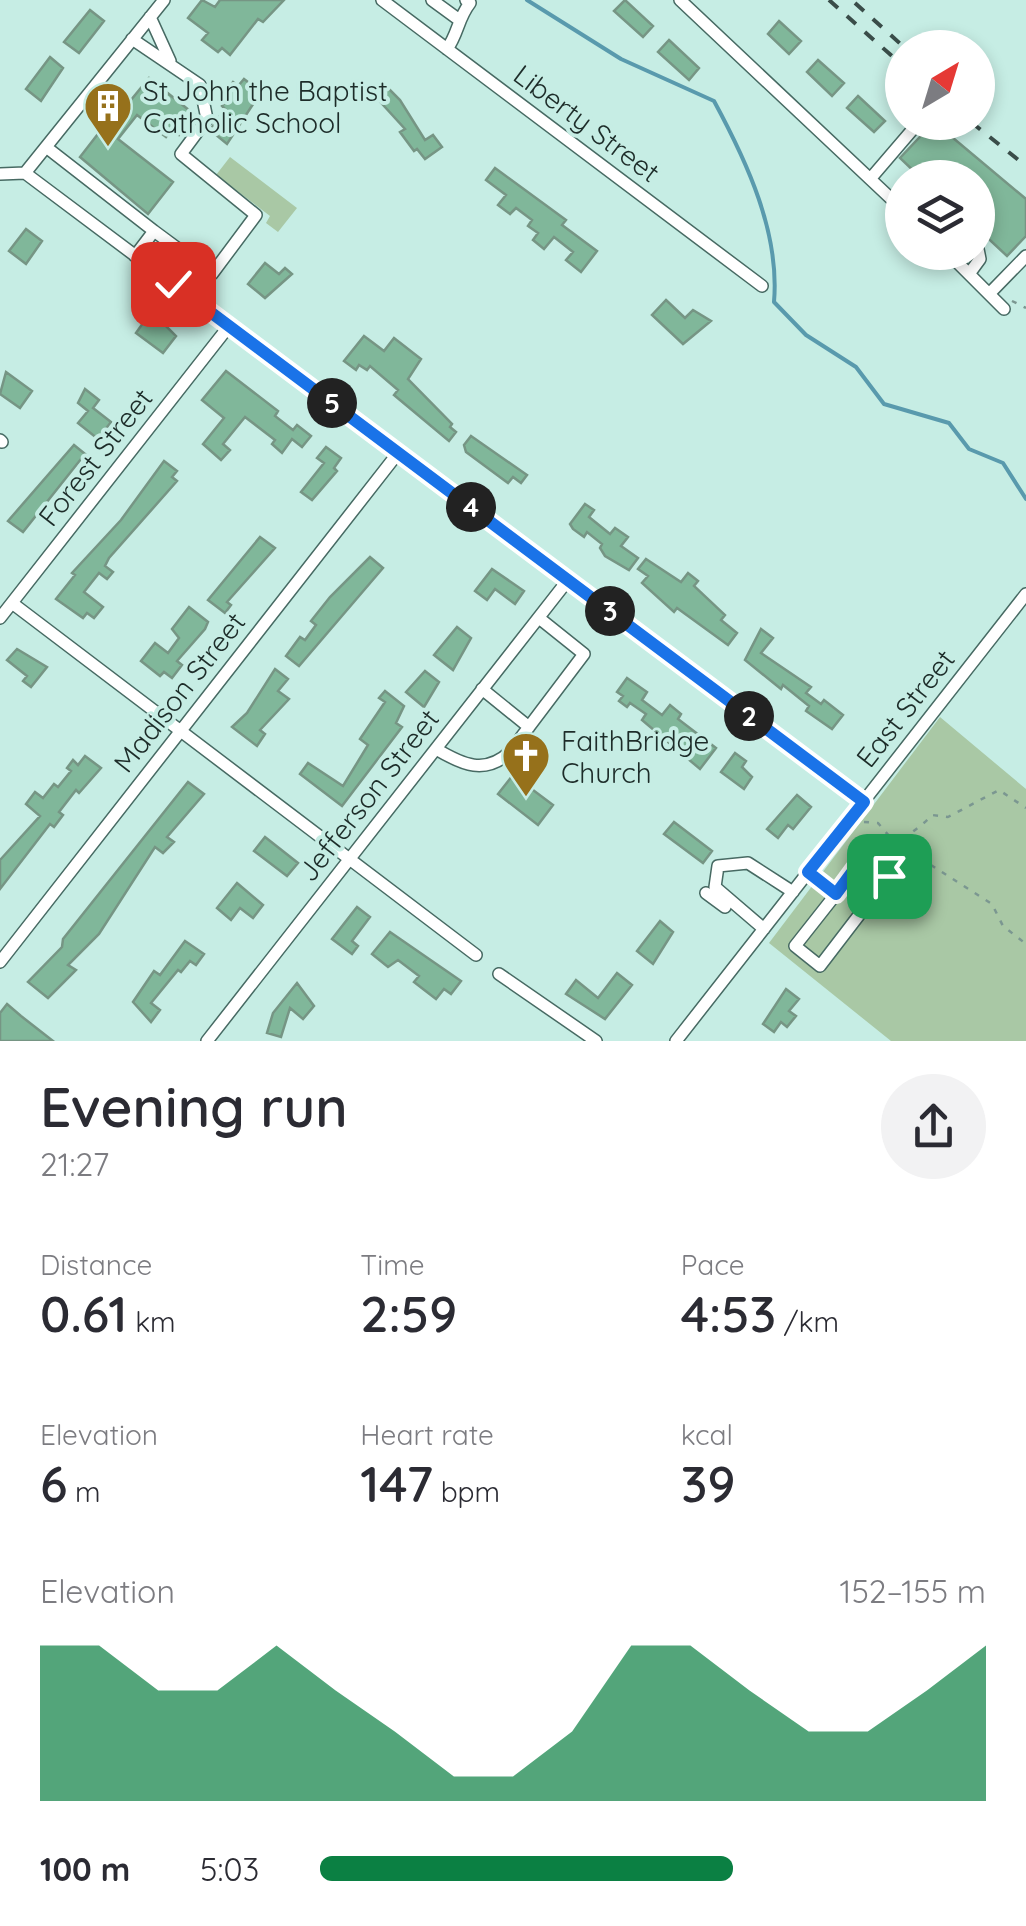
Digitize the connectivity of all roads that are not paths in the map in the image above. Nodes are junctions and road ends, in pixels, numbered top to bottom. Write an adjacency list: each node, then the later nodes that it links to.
1 (164, 0): 6 (street)
2 (382, 0): 9 (street, Liberty Street)
3 (432, 0): 7 (street)
4 (466, 0): 7 (street)
5 (680, 0): 15 (street)
6 (150, 17): 8 (street); 10 (street)
7 (458, 19): 9 (street)
8 (132, 39): 10 (street); 12 (street)
9 (447, 49): 23 (street, Liberty Street)
10 (170, 60): 17 (street)
11 (903, 140): 15 (street)
12 (46, 147): 14 (street); 17 (street)
13 (0, 174): 14 (street)
14 (25, 174): 18 (street)
15 (871, 178): 16 (street)
16 (885, 192)
17 (154, 231): 18 (street)
18 (135, 256): 26 (street)
19 (1026, 256): 24 (street)
20 (965, 270): 22 (street)
21 (972, 270): 22 (street)
22 (969, 274): 24 (street)
23 (762, 286)
24 (989, 294): 25 (street)
25 (1004, 309)
26 (229, 326): 27 (street); 30 (street, Forest Street)
27 (398, 453): 28 (street); 35 (street, Madison Street)
28 (568, 580): 32 (street, Jefferson Street); 37 (street)
29 (1026, 594): 37 (street, East Street)
30 (12, 603): 31 (street, Forest Street); 35 (street)
31 (0, 618)
32 (538, 618): 33 (street, Jefferson Street); 34 (street)
33 (482, 689): 34 (street); 36 (street, Jefferson Street)
34 (529, 727): 36 (street)
35 (182, 730): 38 (street); 45 (street, Madison Street)
36 (436, 749): 38 (street, Jefferson Street)
37 (864, 802): 39 (street, East Street)
38 (350, 858): 44 (street); 47 (street, Jefferson Street)
39 (808, 872): 40 (street, East Street); 42 (street)
40 (793, 892): 43 (street, East Street); 43 (street)
41 (706, 894): 43 (street)
42 (836, 894): 42 (street)
43 (762, 931): 49 (street, East Street)
44 (476, 955)
45 (0, 962)
46 (499, 974): 48 (street)
47 (207, 1041)
48 (596, 1041)
49 (676, 1041)

